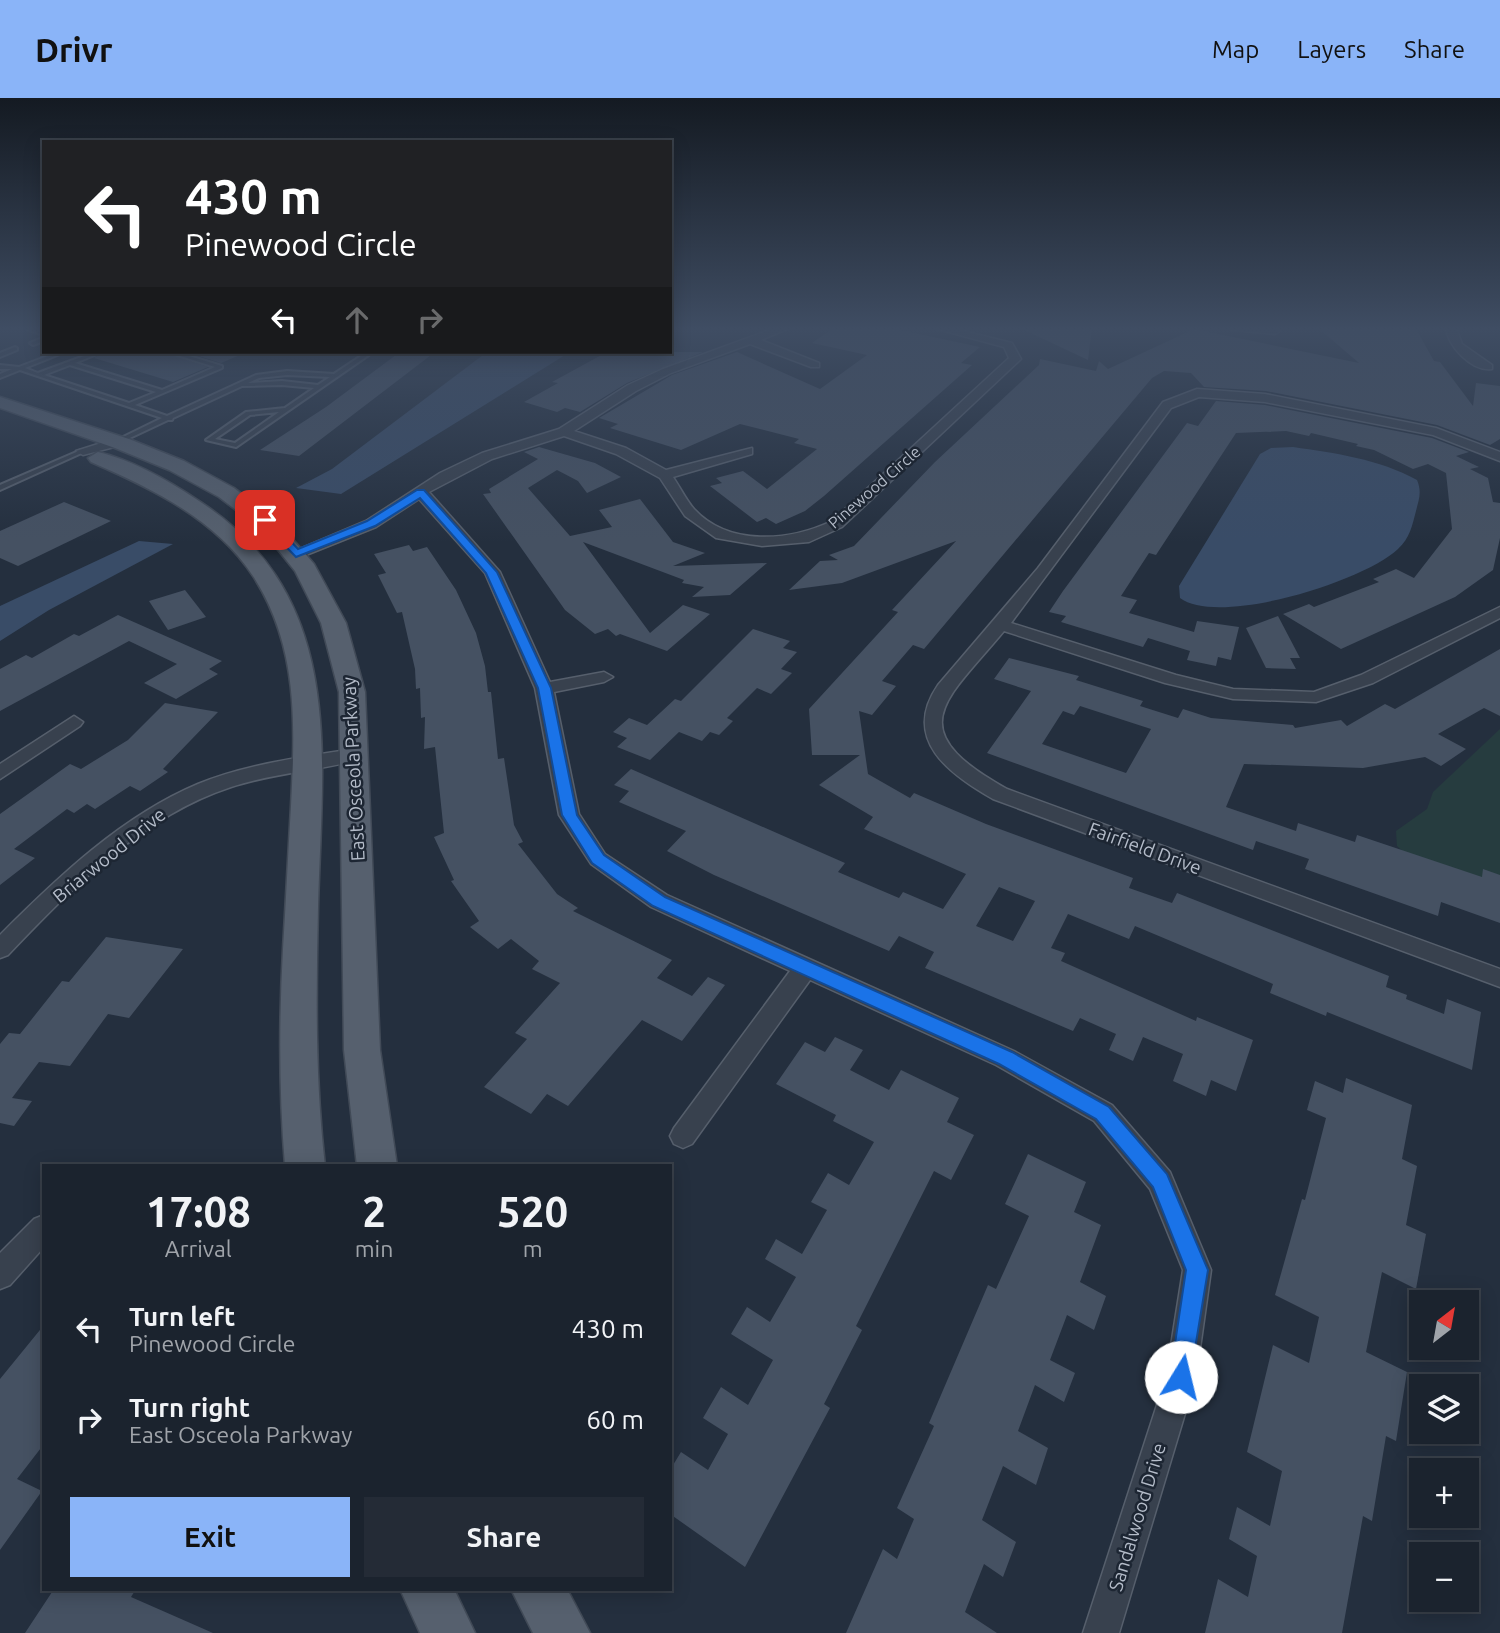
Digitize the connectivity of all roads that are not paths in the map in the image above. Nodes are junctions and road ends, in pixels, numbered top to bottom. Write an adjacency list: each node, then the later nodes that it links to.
1 (110, 399): 10 (lane)
2 (146, 399): 10 (lane)
3 (213, 399): 12 (lane)
4 (303, 399): 11 (lane)
5 (616, 399): 14 (street)
6 (972, 399): 19 (street, Pinewood Circle)
7 (1183, 399): 25 (street, Fairfield Drive)
8 (1268, 399): 18 (street, Fairfield Drive)
9 (0, 402): 15 (main road, East Osceola Parkway)
10 (130, 405): 12 (lane)
11 (287, 410): 11 (lane)
12 (170, 419): 15 (lane)
13 (0, 421): 17 (main road)
14 (564, 432): 19 (street, Pinewood Circle); 21 (street)
15 (117, 442): 17 (street); 23 (main road, East Osceola Parkway)
16 (747, 451): 19 (street)
17 (82, 452): 20 (lane); 22 (main road)
18 (1500, 457)
19 (665, 475)
20 (0, 488)
21 (421, 492): 23 (street); 27 (street, Sandalwood Drive)
22 (187, 500): 23 (main road); 30 (main road)
23 (296, 554): 29 (main road, East Osceola Parkway)
24 (1500, 612): 25 (street)
25 (1001, 625): 34 (street, Fairfield Drive)
26 (604, 677): 27 (street)
27 (544, 688): 33 (street, Sandalwood Drive)
28 (74, 722): 31 (street)
29 (354, 755): 30 (street, Briarwood Drive); 37 (main road, East Osceola Parkway)
30 (306, 762): 32 (street, Briarwood Drive); 36 (main road)
31 (0, 773)
32 (0, 949)
33 (806, 967): 35 (street); 44 (street, Sandalwood Drive)
34 (1500, 978)
35 (683, 1136)
36 (305, 1164)
37 (377, 1164)
38 (42, 1230): 39 (street)
39 (0, 1275)
40 (427, 1591): 42 (main road)
41 (538, 1591): 43 (main road)
42 (448, 1633)
43 (563, 1633)
44 (1101, 1633)

